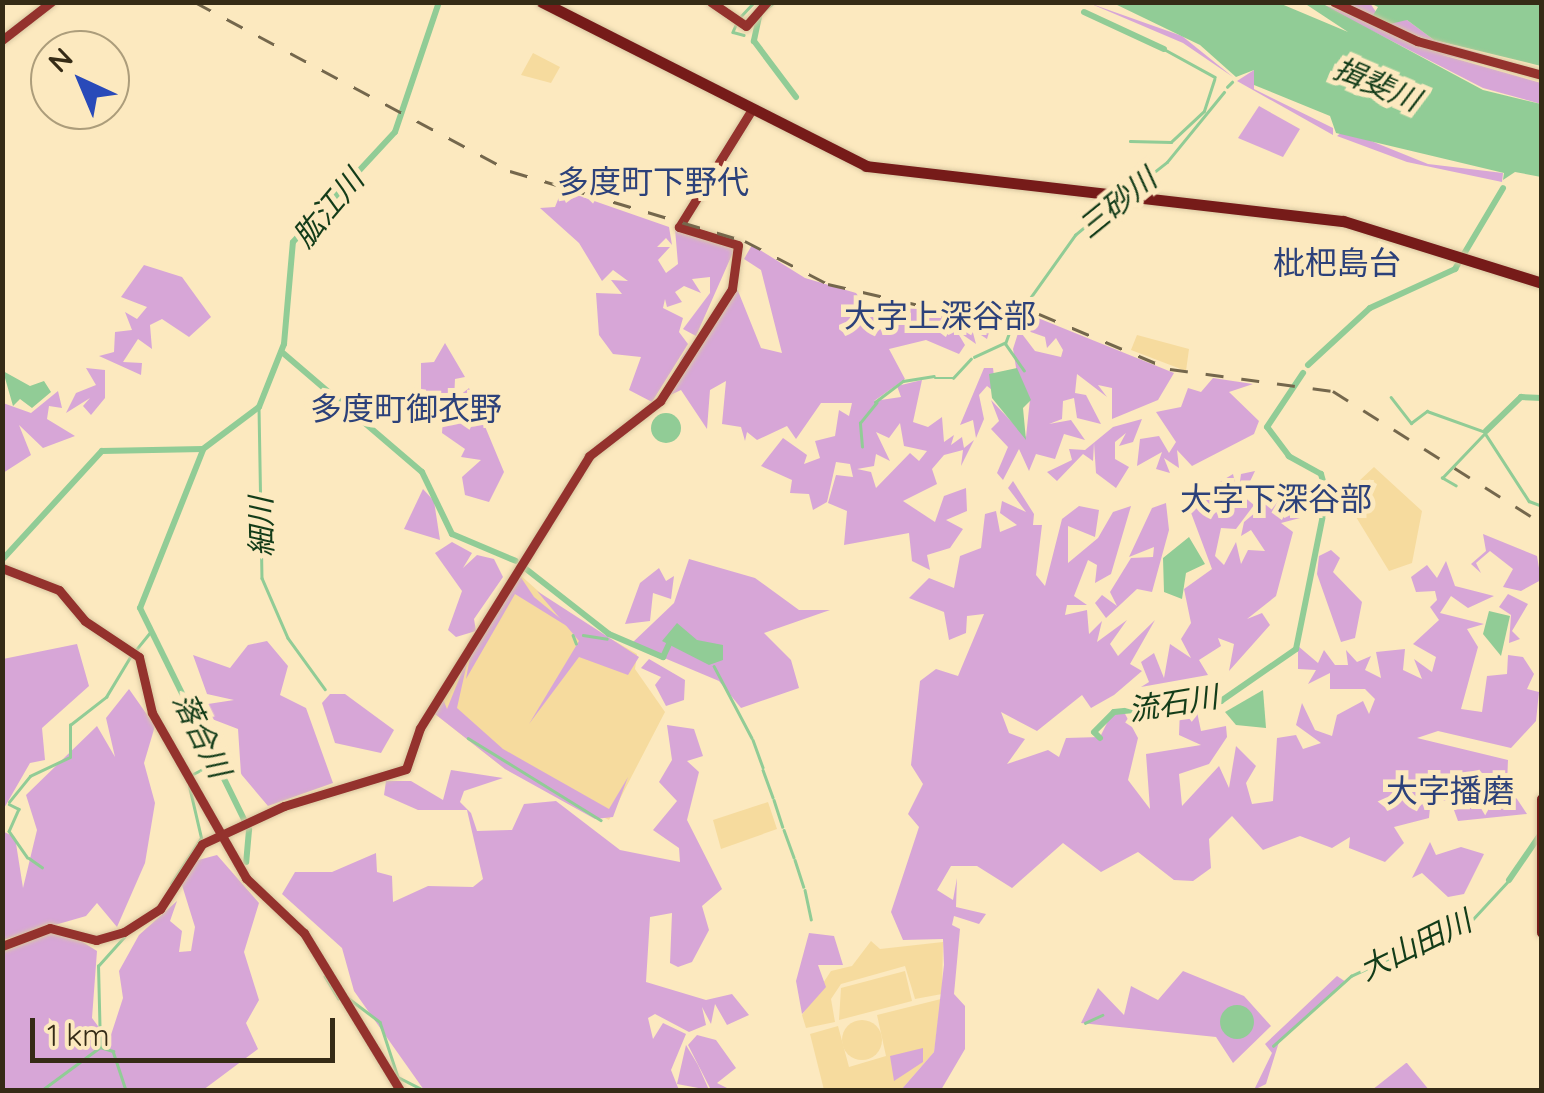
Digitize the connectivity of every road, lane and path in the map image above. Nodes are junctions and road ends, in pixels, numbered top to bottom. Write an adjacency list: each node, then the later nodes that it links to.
1 (52, 2): 6 (main road)
2 (545, 2): 8 (highway)
3 (711, 2): 4 (main road)
4 (767, 2)
5 (1334, 2): 7 (main road)
6 (2, 40)
7 (1542, 76)
8 (751, 112): 9 (highway); 13 (main road)
9 (1542, 282)
10 (3, 568): 13 (main road)
11 (1538, 798): 12 (highway); 14 (highway)
12 (1540, 821): 14 (highway)
13 (225, 833): 17 (main road); 18 (main road)
14 (1537, 855): 15 (highway); 16 (highway)
15 (1542, 904)
16 (1542, 932)
17 (2, 946)
18 (400, 1090)

